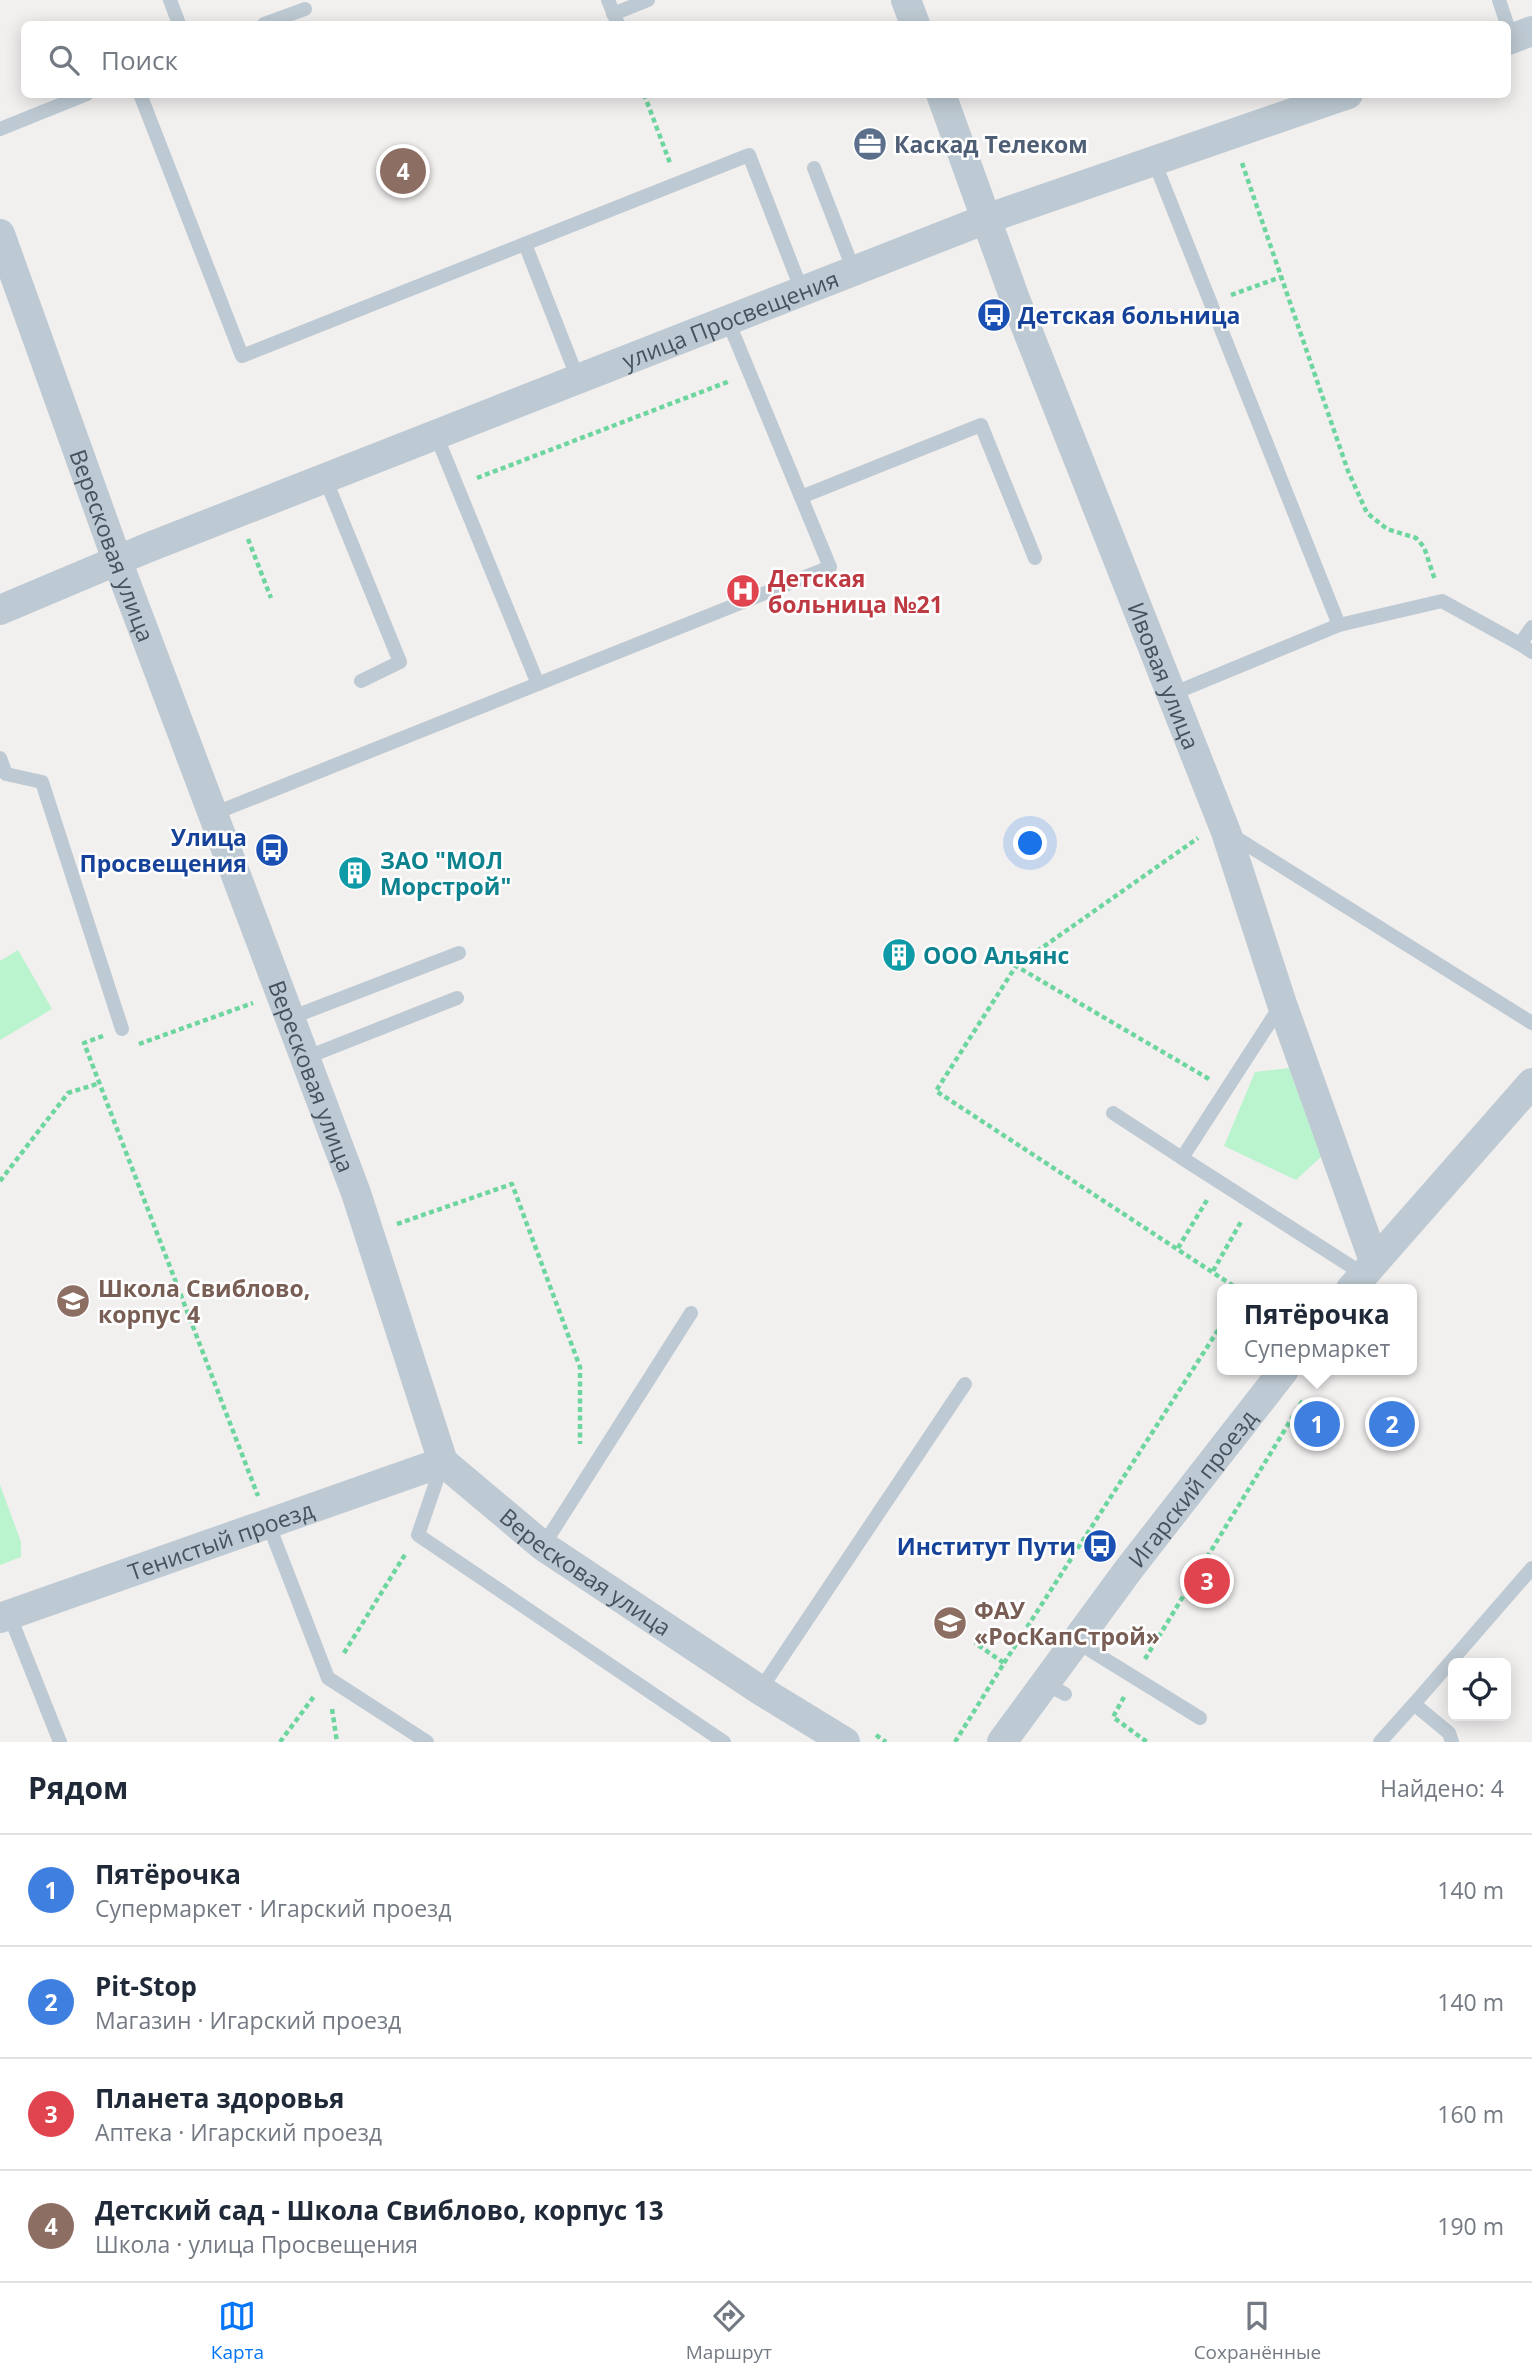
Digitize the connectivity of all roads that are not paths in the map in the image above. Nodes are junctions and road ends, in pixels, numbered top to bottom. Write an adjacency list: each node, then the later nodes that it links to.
1 (170, 0): 7 (lane)
2 (648, 0): 6 (lane)
3 (906, 0): 9 (street)
4 (1499, 0): 10 (lane)
5 (305, 9): 8 (lane)
6 (613, 13)
7 (178, 21)
8 (272, 21)
9 (914, 21)
10 (1508, 21)
11 (77, 98): 15 (lane)
12 (142, 98): 20 (lane)
13 (942, 98): 18 (street, Ивовая улица)
14 (1336, 98): 16 (street, улица Просвещения)
15 (0, 129)
16 (1154, 161): 18 (street, улица Просвещения); 31 (lane)
17 (814, 168): 21 (lane)
18 (986, 219): 21 (street, улица Просвещения); 36 (street, Ивовая улица)
19 (0, 234): 29 (street, Вересковая улица)
20 (525, 244): 22 (lane); 24 (lane)
21 (854, 271): 22 (street, улица Просвещения)
22 (802, 291): 23 (street, улица Просвещения)
23 (728, 321): 24 (street, улица Просвещения); 27 (lane)
24 (578, 379): 25 (street, улица Просвещения)
25 (436, 435): 26 (street, улица Просвещения); 35 (lane)
26 (325, 478): 29 (street, улица Просвещения); 34 (lane)
27 (801, 497): 28 (lane); 35 (lane)
28 (1035, 558)
29 (117, 560): 30 (street, улица Просвещения); 38 (street, Вересковая улица)
30 (0, 610)
31 (1339, 625): 33 (lane); 36 (lane)
32 (1532, 627): 33 (lane)
33 (1526, 648)
34 (361, 681)
35 (538, 684): 38 (lane)
36 (1172, 694): 39 (street, Ивовая улица)
37 (0, 758): 45 (lane)
38 (213, 814): 43 (street, Вересковая улица)
39 (1224, 827): 42 (street, Ивовая улица); 44 (lane)
40 (459, 953): 43 (lane)
41 (457, 998): 46 (lane)
42 (1282, 1004): 49 (lane); 50 (street, Ивовая улица)
43 (285, 1006): 46 (street, Вересковая улица)
44 (1532, 1023)
45 (122, 1030)
46 (305, 1058): 54 (street, Вересковая улица)
47 (1532, 1083): 50 (street)
48 (1113, 1114): 49 (lane)
49 (1182, 1158): 50 (lane)
50 (1363, 1275)
51 (691, 1313): 56 (lane)
52 (1280, 1375): 59 (street, Игарский проезд)
53 (965, 1384): 60 (lane)
54 (443, 1462): 55 (street, Тенистый проезд); 56 (street, Вересковая улица); 65 (lane)
55 (268, 1523): 58 (street, Тенистый проезд); 64 (lane)
56 (543, 1546): 60 (street, Вересковая улица)
57 (1532, 1568): 61 (lane)
58 (5, 1616): 63 (lane)
59 (1077, 1642): 62 (lane); 67 (street, Игарский проезд)
60 (760, 1690): 66 (street, Вересковая улица)
61 (1414, 1704): 68 (lane); 69 (lane)
62 (1200, 1718)
63 (60, 1742)
64 (427, 1742)
65 (724, 1742)
66 (845, 1742)
67 (1002, 1742)
68 (1380, 1742)
69 (1452, 1742)

